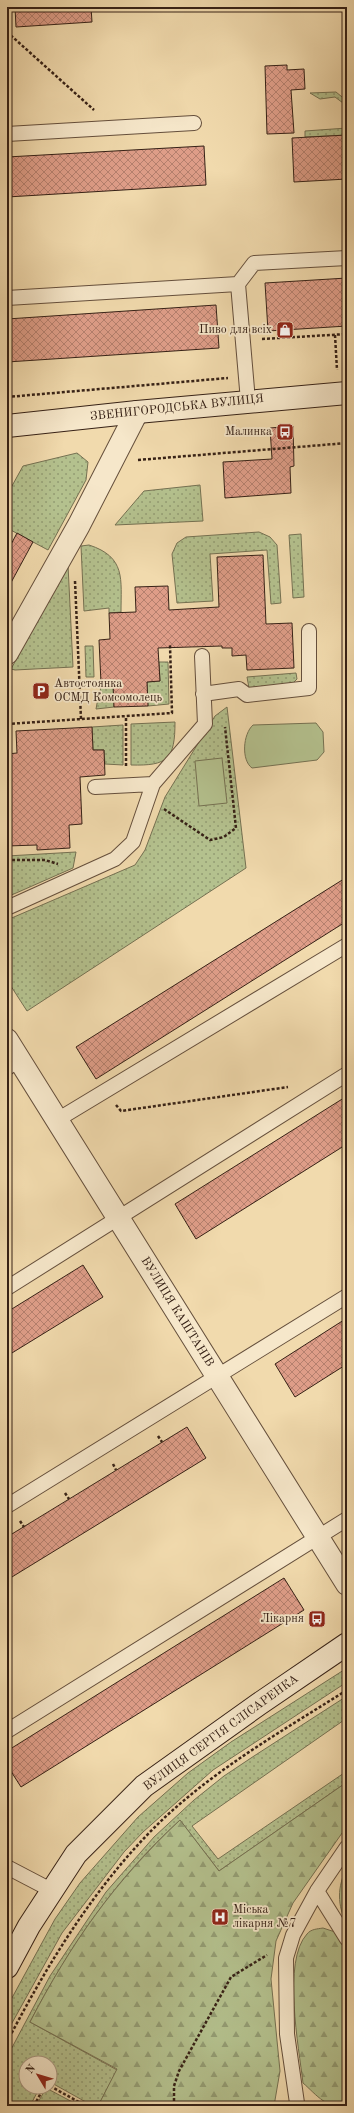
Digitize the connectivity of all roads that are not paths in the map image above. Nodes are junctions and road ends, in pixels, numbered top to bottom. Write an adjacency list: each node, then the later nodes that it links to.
1 (194, 123): 2 (lane)
2 (7, 134)
3 (347, 258): 4 (lane)
4 (238, 284): 5 (lane); 7 (lane)
5 (7, 298)
6 (347, 392): 7 (street, ЗВЕНИГОРОДСЬКА ВУЛИЦЯ)
7 (248, 401): 8 (street, ЗВЕНИГОРОДСЬКА ВУЛИЦЯ)
8 (137, 412): 9 (street, ЗВЕНИГОРОДСЬКА ВУЛИЦЯ); 11 (street)
9 (7, 426)
10 (309, 631): 13 (lane)
11 (7, 653)
12 (202, 656): 13 (lane)
13 (203, 694): 15 (lane)
14 (95, 787): 15 (lane)
15 (151, 789): 16 (lane)
16 (7, 908)
17 (347, 945): 21 (lane)
18 (7, 1040): 19 (street, ВУЛИЦЯ КАШТАНІВ)
19 (13, 1064): 21 (street, ВУЛИЦЯ КАШТАНІВ)
20 (347, 1074): 22 (lane)
21 (57, 1120): 22 (street, ВУЛИЦЯ КАШТАНІВ)
22 (119, 1219): 23 (lane); 25 (street, ВУЛИЦЯ КАШТАНІВ)
23 (7, 1288)
24 (347, 1296): 25 (lane)
25 (218, 1377): 26 (lane); 28 (street, ВУЛИЦЯ КАШТАНІВ)
26 (7, 1506)
27 (347, 1519): 28 (lane)
28 (318, 1537): 29 (street, ВУЛИЦЯ КАШТАНІВ); 31 (lane)
29 (347, 1584)
30 (347, 1644): 34 (street, ВУЛИЦЯ СЕРГІЯ СЛІСАРЕНКА)
31 (7, 1731)
32 (347, 1847): 35 (lane)
33 (7, 1867): 34 (lane)
34 (51, 1890): 37 (street, ВУЛИЦЯ СЕРГІЯ СЛІСАРЕНКА)
35 (317, 1891): 36 (lane); 38 (lane)
36 (347, 1939)
37 (7, 1967)
38 (297, 2105)

